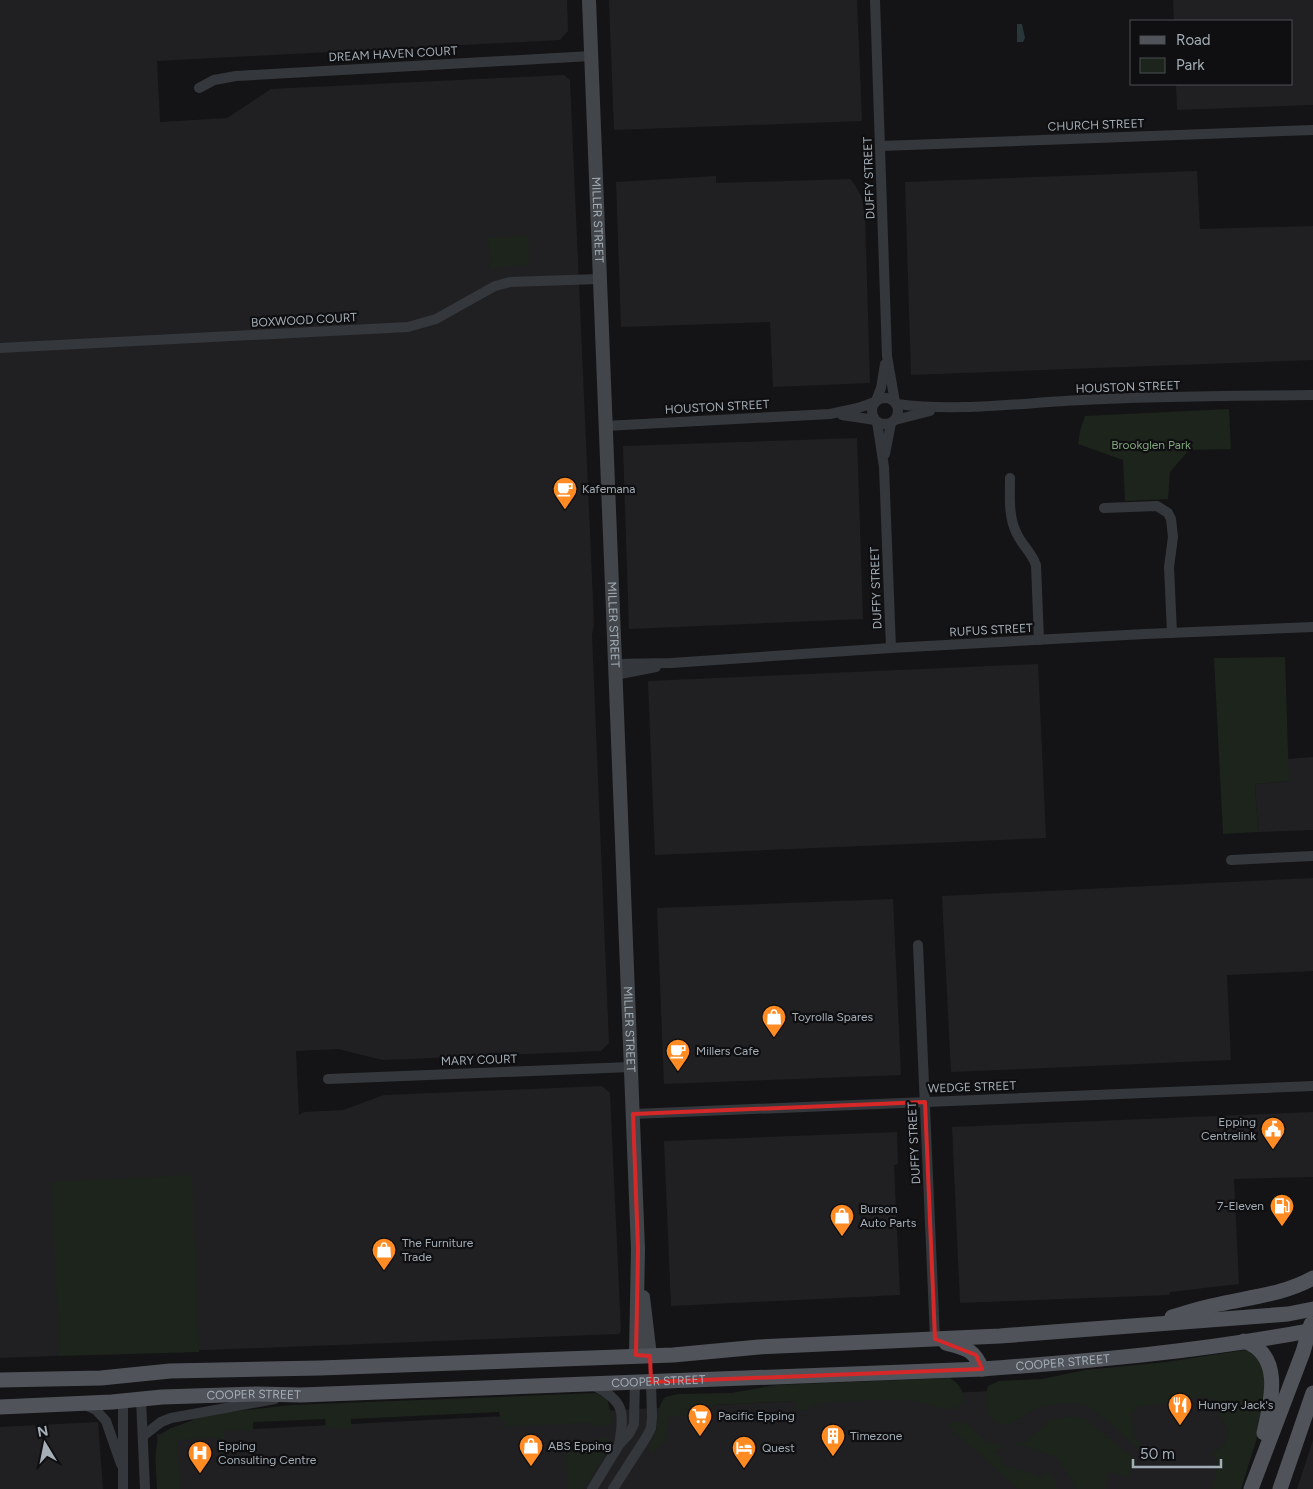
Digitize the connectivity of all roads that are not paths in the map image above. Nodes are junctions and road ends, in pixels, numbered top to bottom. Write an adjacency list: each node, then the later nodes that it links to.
1 (589, 0): 3 (street, MILLER STREET)
2 (875, 0): 6 (street, DUFFY STREET)
3 (591, 56): 4 (street, DREAM HAVEN COURT); 7 (street, MILLER STREET)
4 (199, 88)
5 (1313, 130): 6 (street, CHURCH STREET)
6 (880, 146): 9 (street, DUFFY STREET)
7 (599, 279): 8 (street, BOXWOOD COURT); 17 (street, MILLER STREET)
8 (0, 348)
9 (887, 356): 11 (street, DUFFY STREET); 12 (street, DUFFY STREET)
10 (1313, 396): 13 (street, HOUSTON STREET)
11 (875, 402): 12 (street); 14 (street, HOUSTON STREET); 15 (street)
12 (896, 403): 13 (street, HOUSTON STREET); 16 (street)
13 (944, 408): 16 (street, HOUSTON STREET)
14 (830, 414): 15 (street, HOUSTON STREET); 17 (street, HOUSTON STREET)
15 (876, 421): 16 (street); 18 (street, DUFFY STREET)
16 (893, 422): 18 (street, DUFFY STREET)
17 (606, 426): 25 (street, MILLER STREET)
18 (884, 467): 24 (street, DUFFY STREET)
19 (1010, 478): 23 (street)
20 (1104, 508): 22 (street)
21 (1313, 628): 22 (street, RUFUS STREET)
22 (1172, 633): 23 (street, RUFUS STREET)
23 (1039, 640): 24 (street, RUFUS STREET)
24 (891, 648): 25 (street, RUFUS STREET)
25 (614, 670): 29 (street, MILLER STREET)
26 (1313, 856): 27 (street)
27 (1231, 860)
28 (918, 945): 32 (street, DUFFY STREET)
29 (631, 1067): 30 (street, MARY COURT); 33 (street, MILLER STREET)
30 (328, 1079)
31 (1313, 1086): 32 (street, WEDGE STREET)
32 (924, 1102): 33 (street, WEDGE STREET); 39 (street, DUFFY STREET)
33 (633, 1114): 41 (street, MILLER STREET)
34 (1313, 1278): 37 (main road)
35 (1313, 1309): 37 (main road, COOPER STREET)
36 (1313, 1314): 38 (main road)
37 (1134, 1327): 39 (main road, COOPER STREET)
38 (1311, 1331): 40 (main road, COOPER STREET); 58 (main road)
39 (935, 1339): 41 (main road, COOPER STREET); 42 (main road)
40 (1244, 1341): 42 (main road, COOPER STREET); 58 (main road)
41 (643, 1355): 43 (main road, COOPER STREET); 46 (main road); 47 (main road)
42 (982, 1369): 47 (main road, COOPER STREET)
43 (140, 1374): 44 (main road, COOPER STREET); 51 (main road)
44 (121, 1377): 45 (main road, COOPER STREET); 52 (main road)
45 (0, 1380)
46 (635, 1382): 47 (main road, COOPER STREET); 48 (main road, COOPER STREET); 56 (street)
47 (651, 1382): 62 (street)
48 (591, 1383): 50 (main road, COOPER STREET); 56 (street)
49 (1313, 1393): 64 (main road)
50 (301, 1395): 51 (main road, COOPER STREET); 55 (street)
51 (141, 1399): 52 (main road, COOPER STREET); 55 (street)
52 (123, 1402): 53 (main road, COOPER STREET); 57 (street)
53 (81, 1403): 54 (main road, COOPER STREET); 57 (street)
54 (0, 1406)
55 (143, 1436): 60 (street)
56 (619, 1445): 61 (street)
57 (123, 1472): 59 (street)
58 (1256, 1474): 63 (main road)
59 (123, 1489)
60 (145, 1489)
61 (592, 1489)
62 (613, 1489)
63 (1251, 1489)
64 (1280, 1489)

